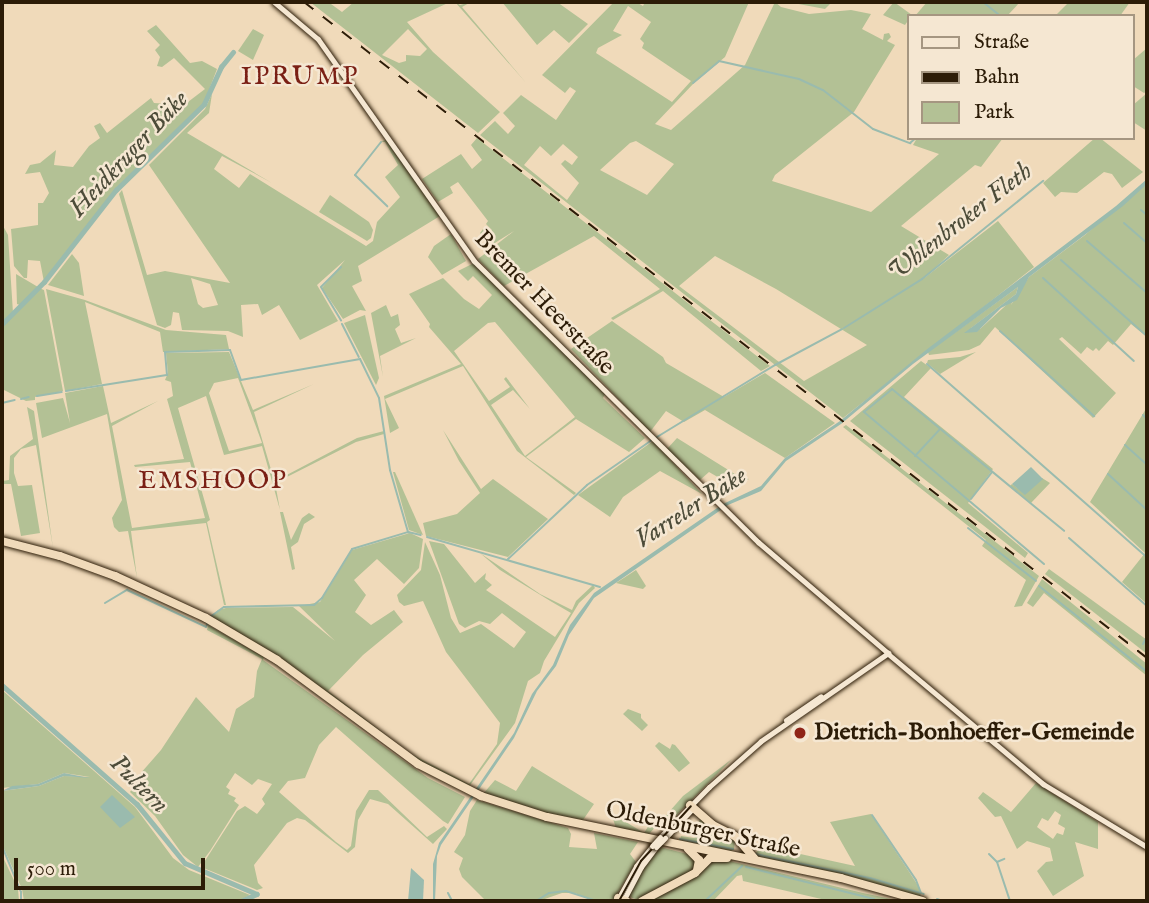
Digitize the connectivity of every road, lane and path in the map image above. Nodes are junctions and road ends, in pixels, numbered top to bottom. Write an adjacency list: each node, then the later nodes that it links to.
1 (274, 2): 3 (main road, Bremer Heerstraße)
2 (2, 542): 8 (highway)
3 (860, 629): 4 (main road); 5 (main road)
4 (874, 643): 5 (main road); 7 (main road)
5 (888, 653): 6 (main road); 7 (main road)
6 (895, 659): 7 (main road); 11 (main road)
7 (878, 661): 9 (main road)
8 (474, 795): 12 (highway, Oldenburger Straße); 13 (highway, Oldenburger Straße)
9 (690, 805): 10 (highway); 17 (main road, bridge)
10 (734, 835): 13 (highway); 15 (highway)
11 (1147, 847)
12 (688, 849): 14 (highway, Oldenburger Straße); 16 (highway)
13 (715, 852): 15 (highway, Oldenburger Straße)
14 (731, 858): 16 (highway); 19 (highway, Oldenburger Straße)
15 (758, 861): 20 (highway, Oldenburger Straße)
16 (696, 872): 18 (highway)
17 (621, 900)
18 (642, 901)
19 (915, 901)
20 (922, 901)

